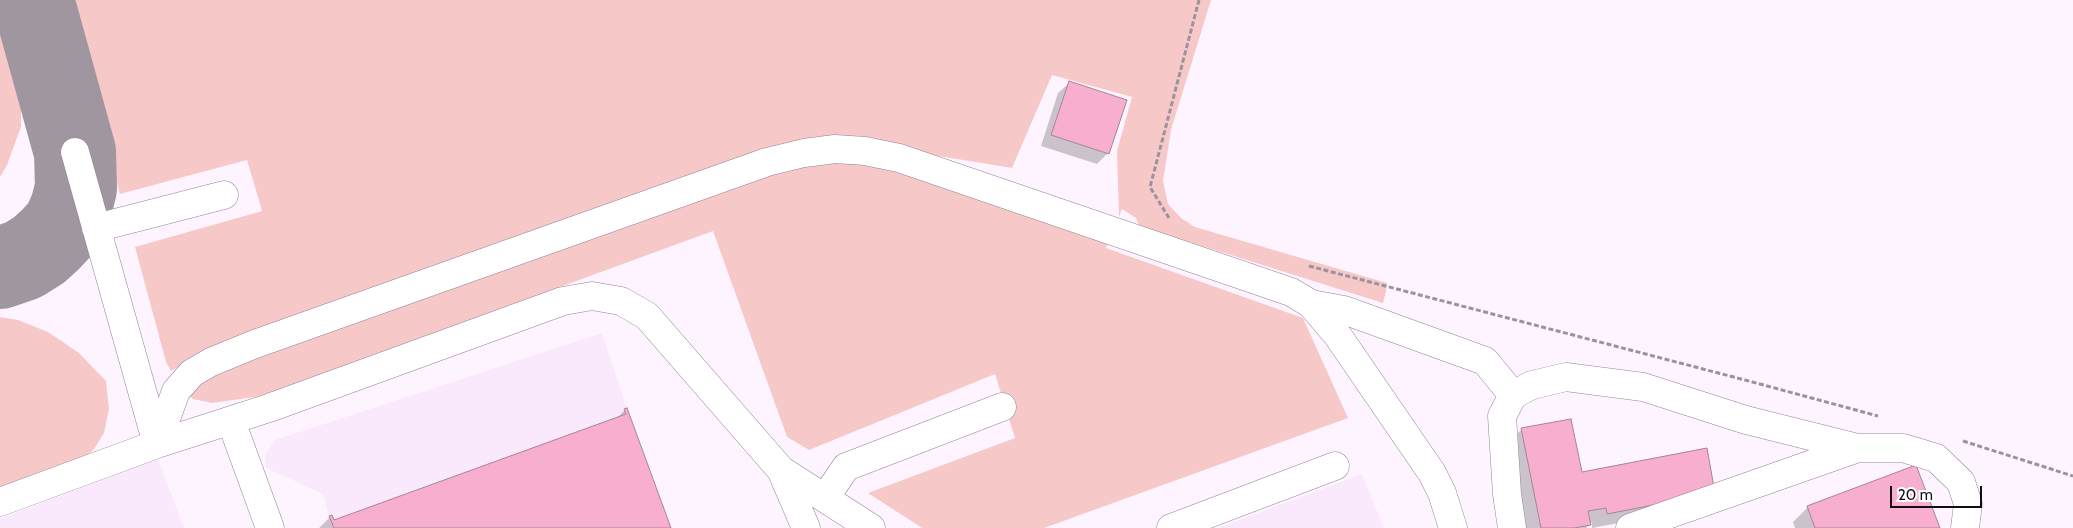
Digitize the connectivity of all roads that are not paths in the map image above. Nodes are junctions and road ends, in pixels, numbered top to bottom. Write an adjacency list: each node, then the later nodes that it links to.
1 (75, 152): 3 (lane)
2 (224, 195): 3 (lane)
3 (96, 228): 8 (lane)
4 (1311, 304): 5 (lane); 8 (lane); 18 (lane)
5 (1513, 395): 9 (lane); 19 (lane)
6 (1002, 407): 12 (lane)
7 (231, 421): 8 (lane); 11 (lane); 14 (lane)
8 (157, 444): 13 (lane)
9 (1858, 448): 20 (lane); 21 (lane)
10 (1335, 466): 17 (lane)
11 (781, 470): 12 (lane); 15 (lane)
12 (825, 498): 16 (lane)
13 (0, 502)
14 (270, 528)
15 (806, 528)
16 (872, 528)
17 (1171, 528)
18 (1453, 528)
19 (1512, 528)
20 (1630, 528)
21 (1965, 528)

